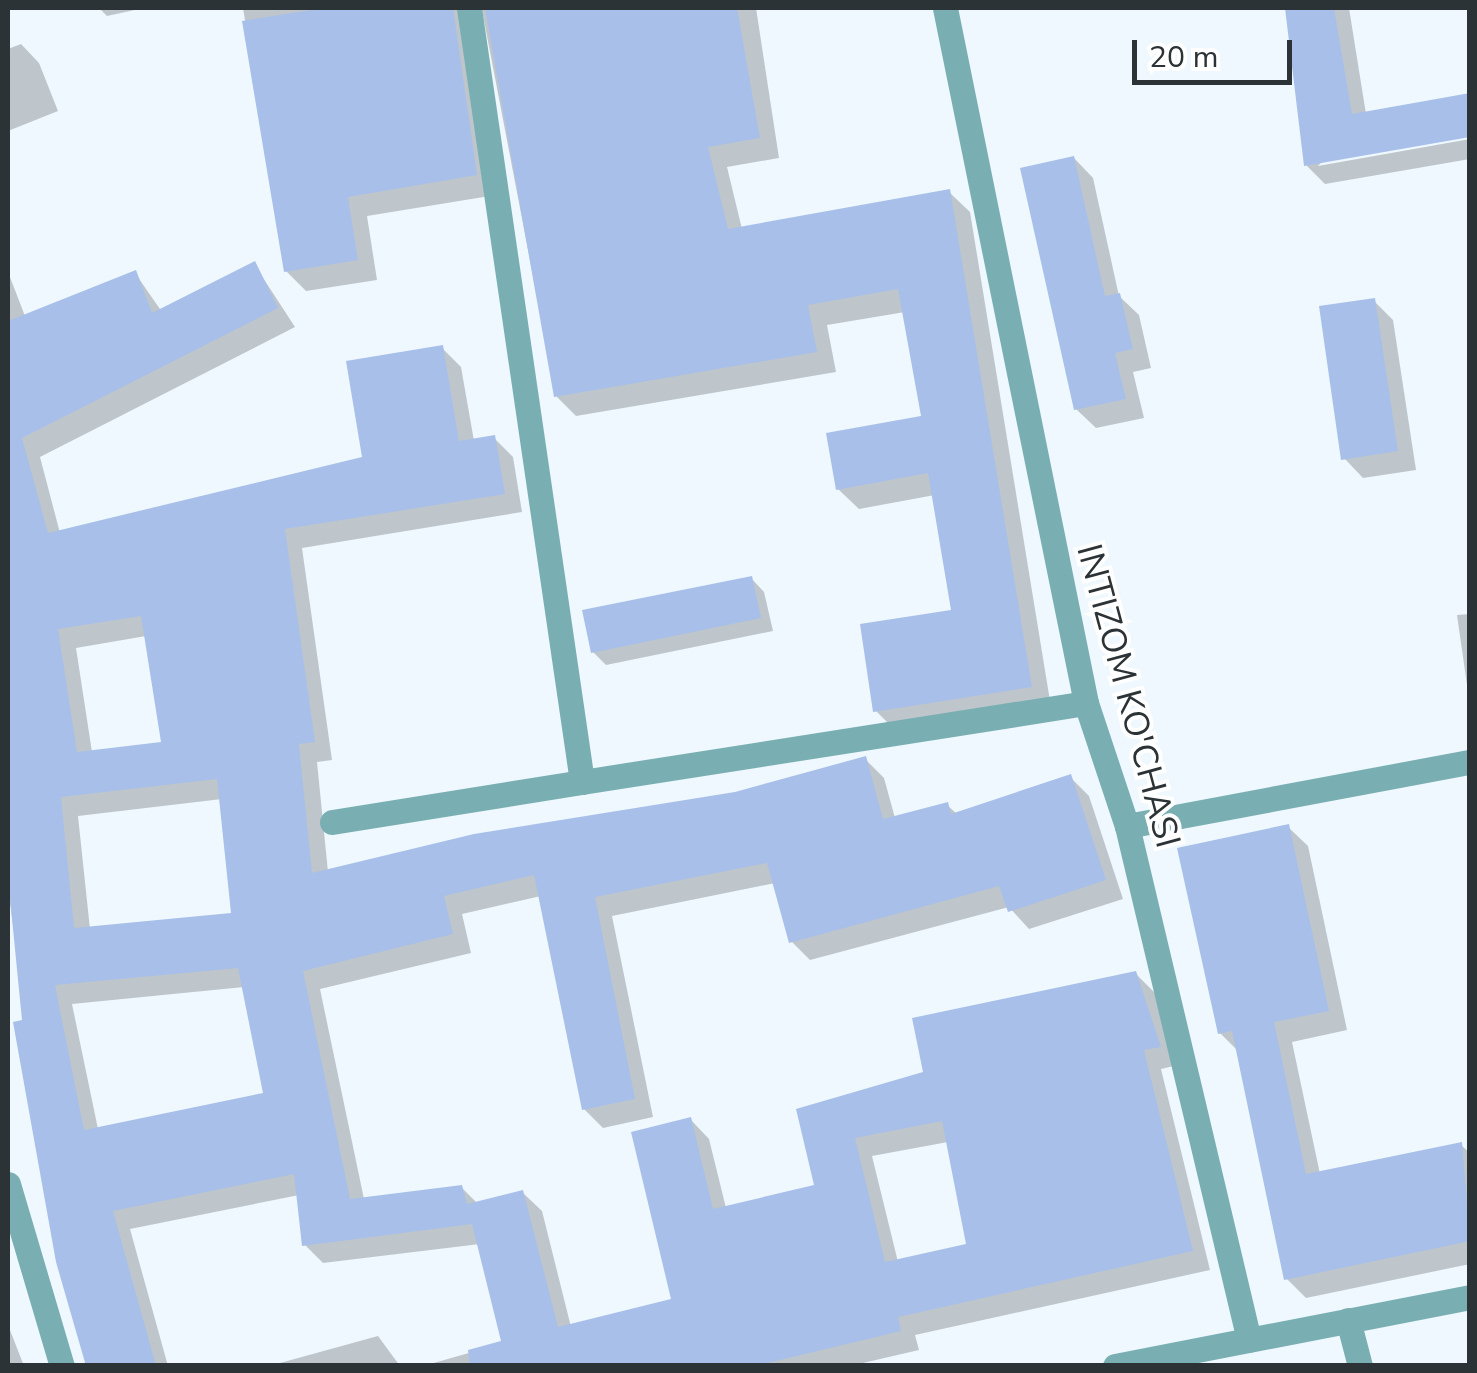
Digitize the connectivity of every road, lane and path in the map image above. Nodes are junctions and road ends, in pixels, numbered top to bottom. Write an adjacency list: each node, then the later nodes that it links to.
1 (469, 8): 5 (street)
2 (945, 8): 3 (street, INTIZOM KO'CHASI)
3 (1086, 703): 5 (street); 7 (street, INTIZOM KO'CHASI)
4 (1470, 762): 7 (street)
5 (582, 782): 6 (street)
6 (332, 822)
7 (1127, 826): 11 (street, INTIZOM KO'CHASI)
8 (8, 1184): 12 (street)
9 (1470, 1296): 10 (street)
10 (1348, 1320): 11 (street); 14 (street)
11 (1249, 1340): 13 (street)
12 (62, 1366)
13 (1116, 1366)
14 (1360, 1366)

